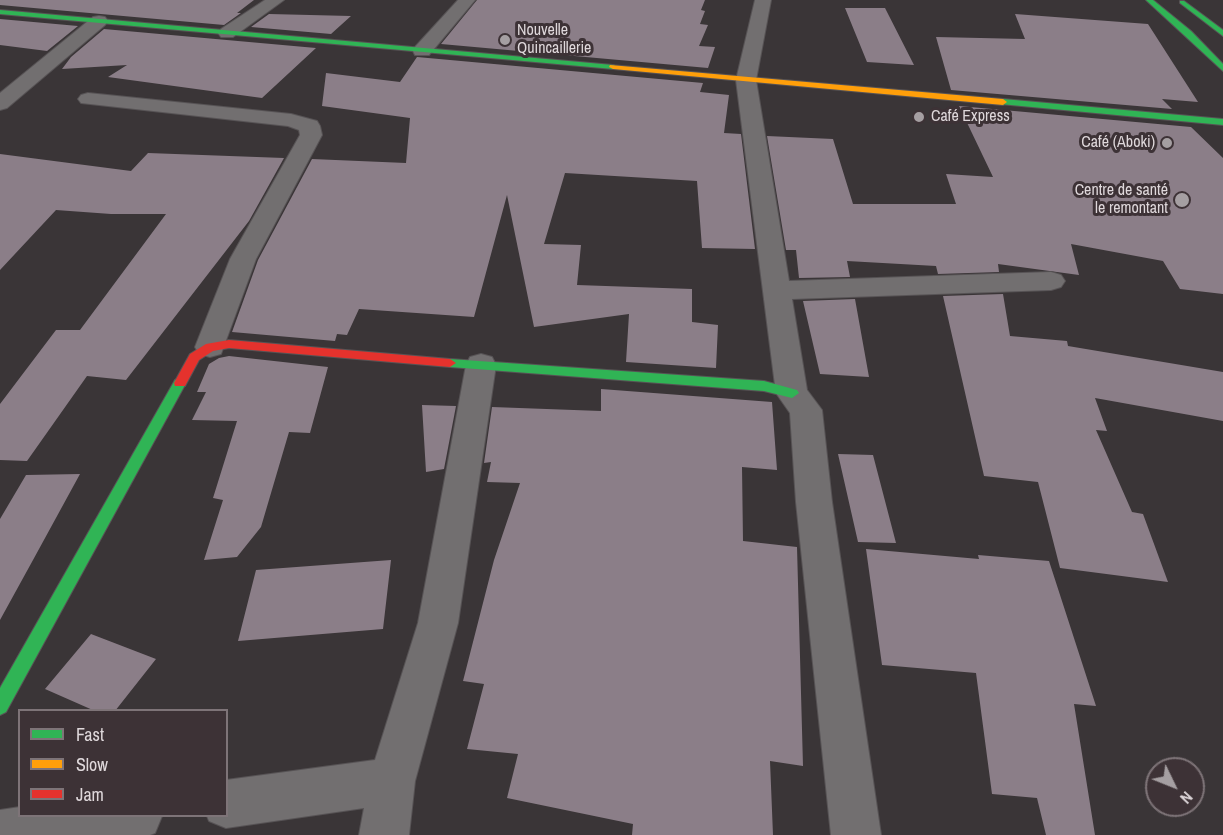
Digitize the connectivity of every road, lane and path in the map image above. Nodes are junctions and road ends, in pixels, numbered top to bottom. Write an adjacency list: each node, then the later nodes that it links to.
1 (276, 0): 8 (street)
2 (467, 0): 10 (street)
3 (763, 0): 12 (street)
4 (1149, 0): 11 (street)
5 (1180, 0): 9 (street)
6 (0, 12): 7 (street)
7 (99, 21): 8 (street); 14 (street)
8 (226, 33): 10 (street)
9 (1223, 34)
10 (422, 51): 12 (street)
11 (1223, 69)
12 (746, 80): 15 (street); 17 (street)
13 (88, 99): 18 (street)
14 (0, 104)
15 (1223, 122)
16 (1051, 281): 17 (street)
17 (777, 290): 20 (street)
18 (210, 347): 19 (street); 21 (street)
19 (481, 365): 20 (street); 22 (street)
20 (792, 393): 27 (street)
21 (0, 706)
22 (392, 781): 23 (street); 26 (street)
23 (228, 804)
24 (130, 817): 25 (street)
25 (0, 834)
26 (384, 835)
27 (856, 835)

